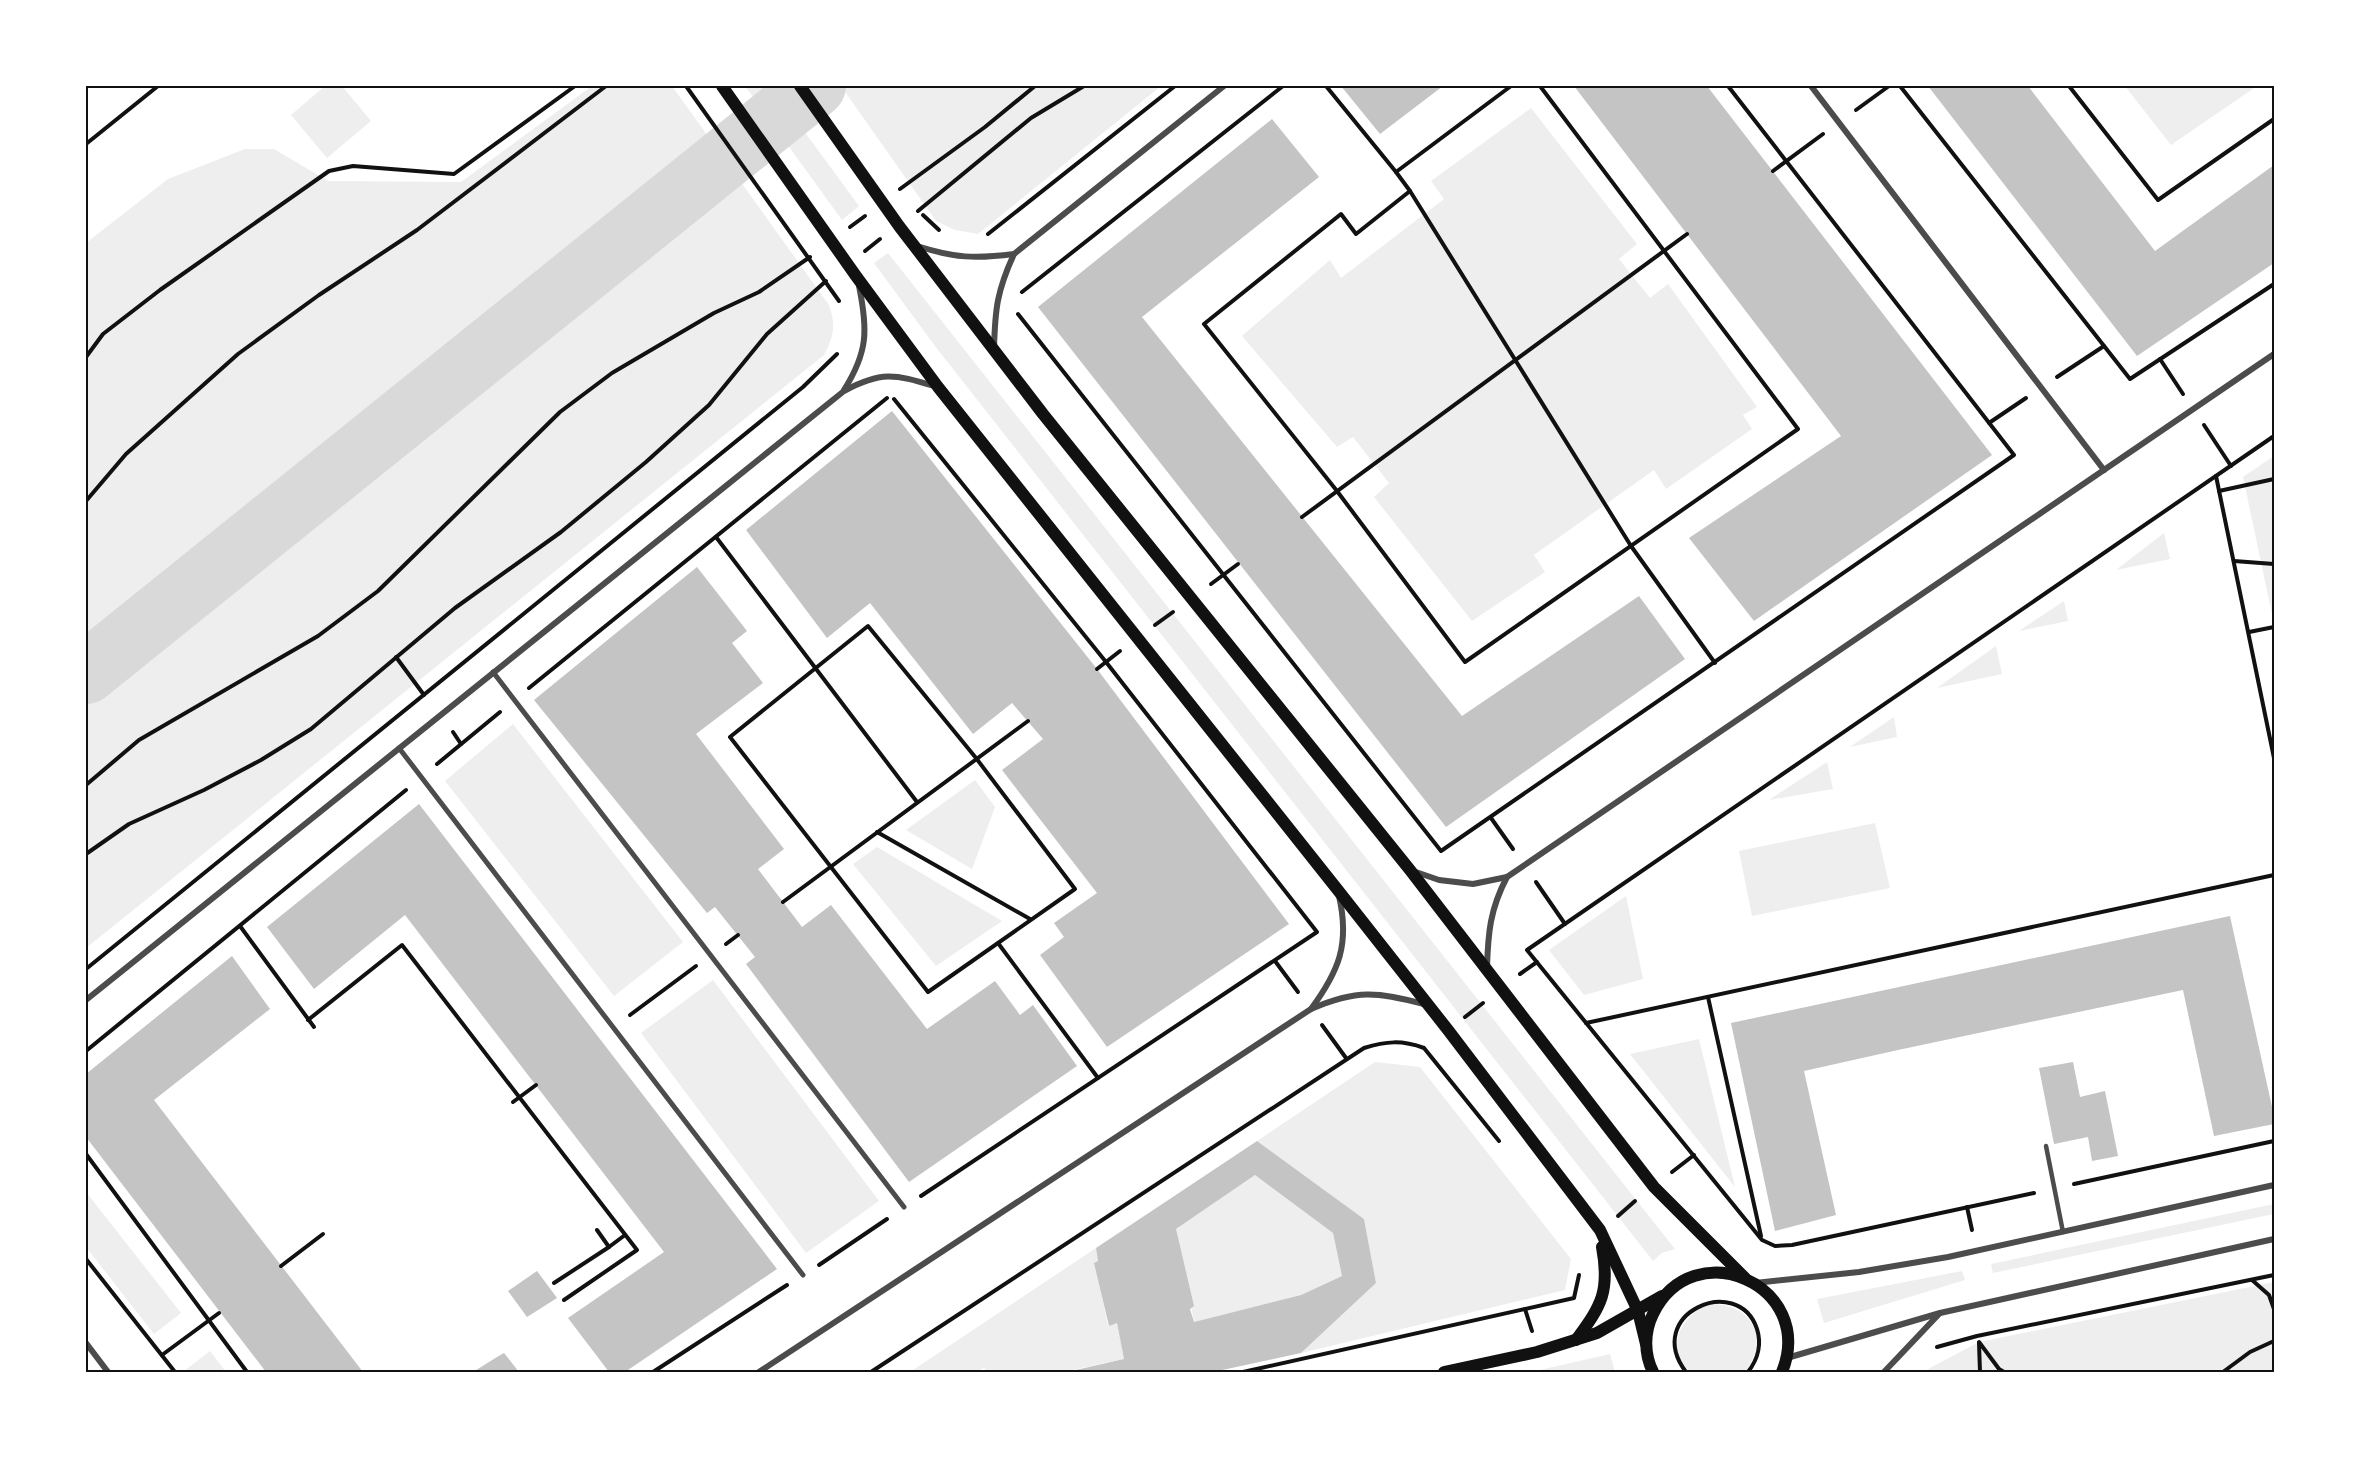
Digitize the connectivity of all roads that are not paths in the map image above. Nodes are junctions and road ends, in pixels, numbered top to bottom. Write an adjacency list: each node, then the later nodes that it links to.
1 (722, 86): 7 (main road)
2 (800, 86): 5 (main road)
3 (1224, 86): 6 (street)
4 (1811, 86): 12 (street)
5 (913, 244): 6 (street); 8 (main road)
6 (1014, 254): 8 (street)
7 (856, 276): 10 (main road); 11 (street)
8 (994, 351): 15 (main road)
9 (2274, 354): 12 (street)
10 (938, 387): 11 (street); 17 (main road)
11 (844, 391): 13 (street)
12 (2104, 470): 16 (street)
13 (493, 672): 14 (street); 24 (street)
14 (399, 748): 19 (street); 28 (street)
15 (1410, 870): 16 (street); 18 (main road)
16 (1507, 877): 18 (street)
17 (1337, 889): 20 (main road); 21 (street)
18 (1487, 971): 29 (main road)
19 (86, 1000)
20 (1428, 1005): 21 (street); 25 (main road)
21 (1311, 1009): 38 (street)
22 (2046, 1146): 26 (lane)
23 (2274, 1185): 26 (street)
24 (904, 1208)
25 (1600, 1230): 31 (main road); 33 (main road)
26 (2063, 1232): 29 (street)
27 (2274, 1239): 32 (street)
28 (803, 1275)
29 (1750, 1280): 30 (main road); 36 (main road)
30 (1667, 1293): 31 (main road); 35 (main road)
31 (1638, 1311): 33 (main road); 35 (main road)
32 (1940, 1312): 36 (street); 41 (street)
33 (1576, 1340): 39 (main road)
34 (86, 1343): 37 (street)
35 (1646, 1344): 40 (main road)
36 (1786, 1366)
37 (108, 1372)
38 (759, 1372)
39 (1444, 1372)
40 (1653, 1372)
41 (1884, 1372)

